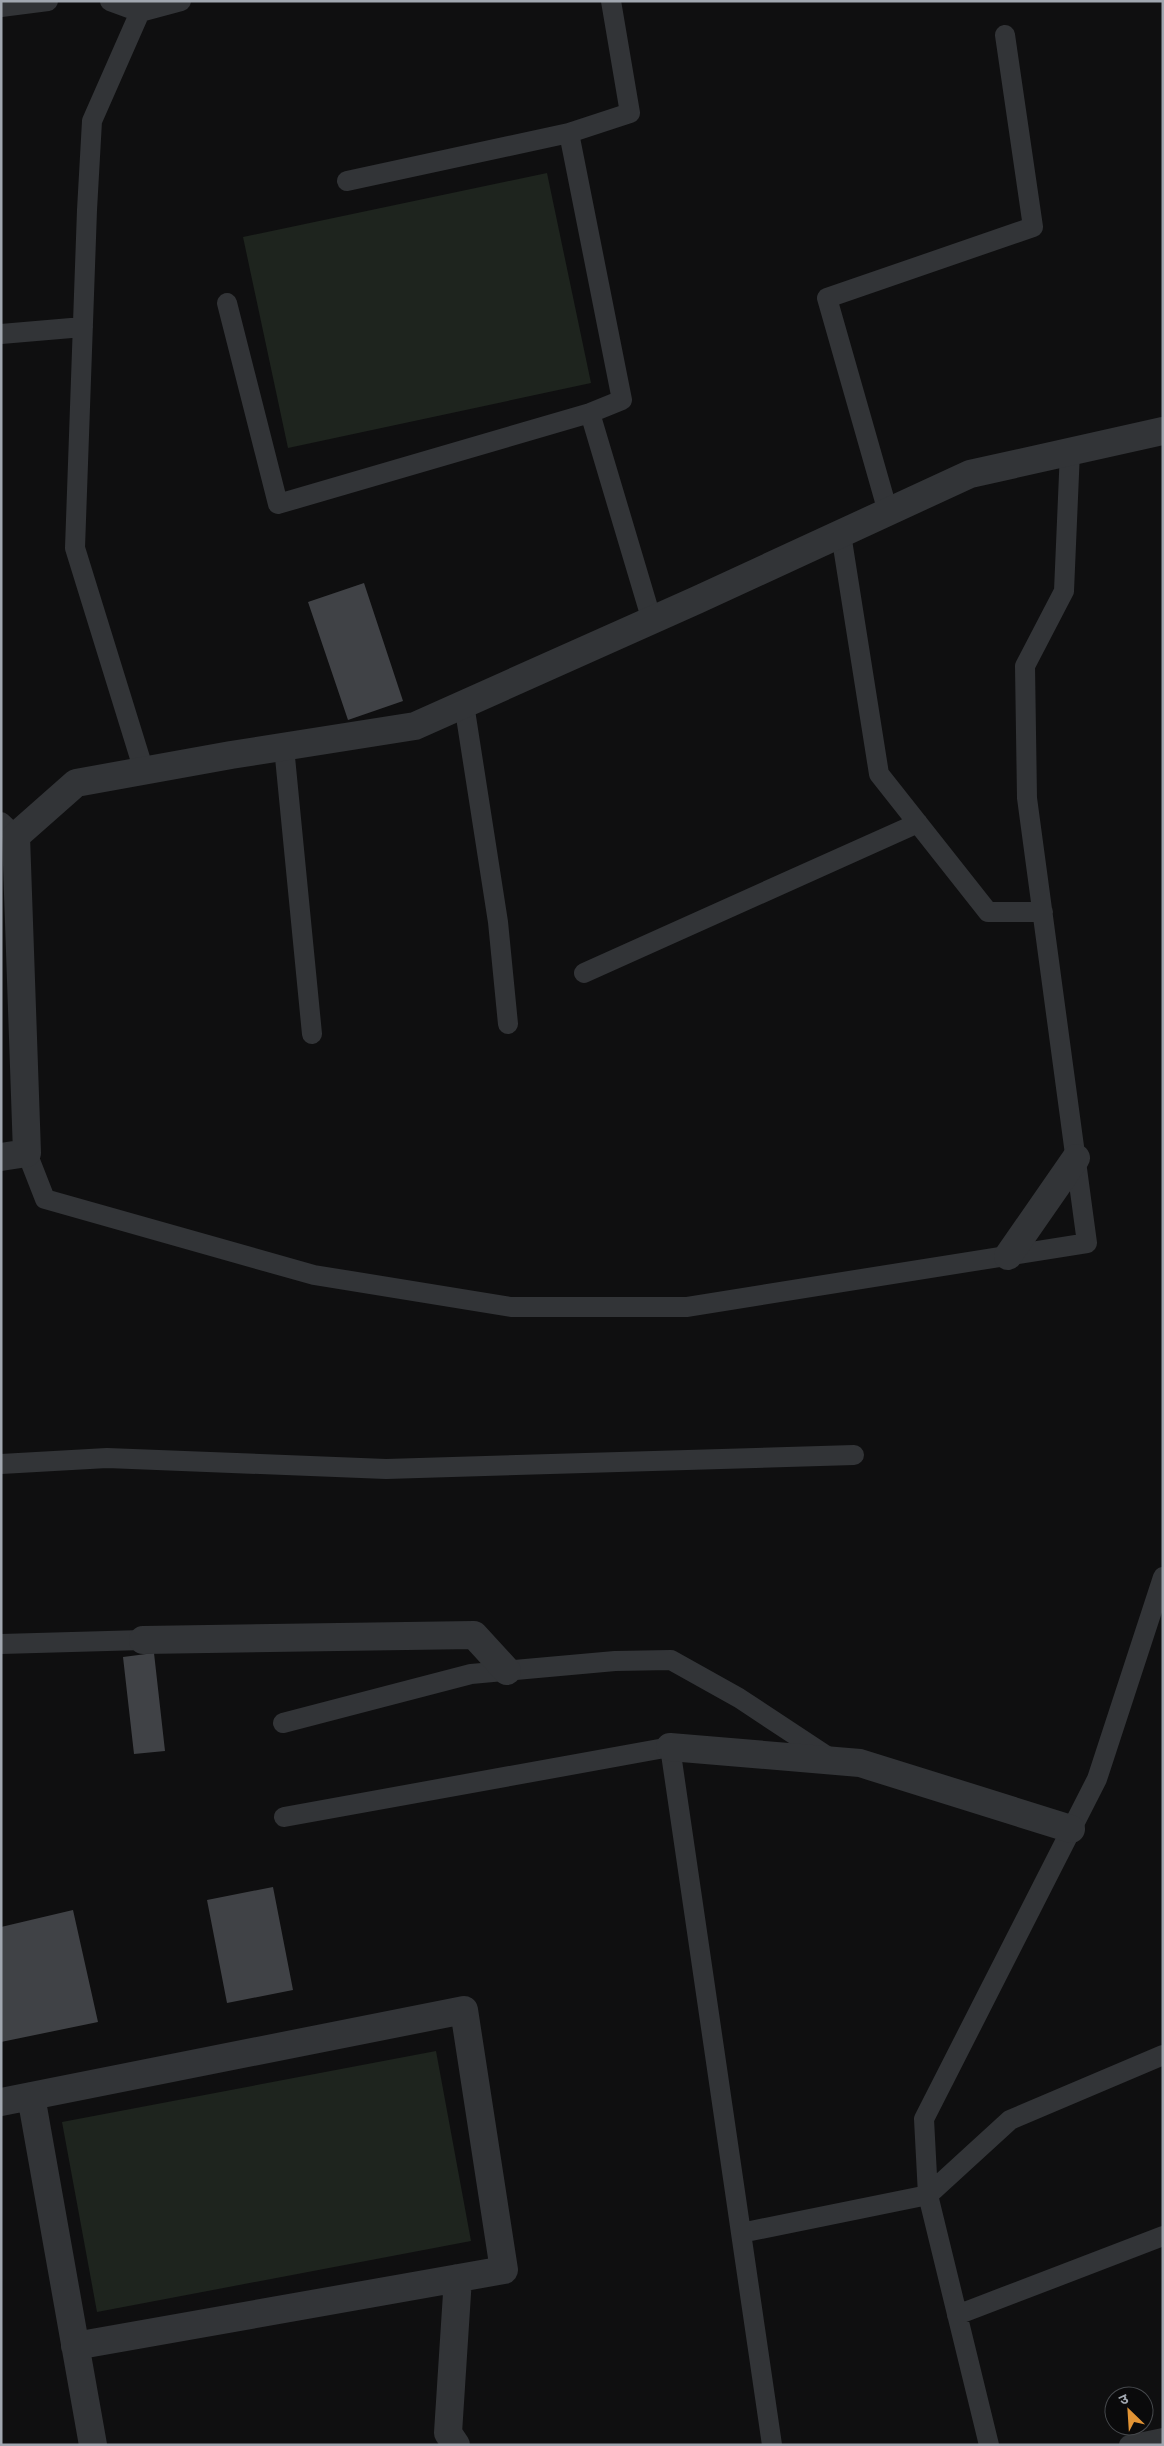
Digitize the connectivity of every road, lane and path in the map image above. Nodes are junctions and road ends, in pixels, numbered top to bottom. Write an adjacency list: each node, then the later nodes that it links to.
1 (48, 1): 5 (lane)
2 (110, 1): 6 (lane)
3 (181, 1): 6 (lane)
4 (611, 1): 8 (lane)
5 (1, 7)
6 (140, 12): 11 (lane)
7 (1005, 34): 16 (lane)
8 (569, 133): 9 (lane); 13 (lane)
9 (347, 181)
10 (227, 303): 13 (lane)
11 (83, 327): 12 (lane); 21 (lane)
12 (1, 334)
13 (590, 413): 18 (lane)
14 (1163, 431): 15 (street)
15 (1070, 452): 16 (street); 25 (lane)
16 (888, 512): 17 (street)
17 (841, 534): 18 (street); 22 (lane)
18 (652, 621): 19 (street)
19 (464, 704): 20 (street); 27 (lane)
20 (284, 747): 21 (street); 28 (lane)
21 (144, 771): 23 (street)
22 (918, 823): 25 (lane); 26 (lane)
23 (9, 829): 24 (street)
24 (10, 897): 29 (street)
25 (1042, 912): 30 (lane)
26 (584, 973)
27 (508, 1024)
28 (312, 1034)
29 (14, 1155): 31 (lane)
30 (1076, 1158): 31 (street); 31 (lane)
31 (1008, 1256)
32 (854, 1456): 33 (lane)
33 (1, 1464)
34 (1163, 1577): 42 (lane)
35 (143, 1640): 36 (lane); 37 (street)
36 (1, 1644)
37 (508, 1671): 38 (lane); 40 (lane)
38 (283, 1723)
39 (670, 1746): 40 (street); 41 (lane); 47 (lane)
40 (835, 1761): 42 (street)
41 (284, 1817)
42 (1072, 1829): 46 (lane)
43 (1163, 2055): 46 (lane)
44 (31, 2096): 45 (street); 49 (street); 51 (street)
45 (1, 2102)
46 (928, 2195): 47 (lane); 50 (lane)
47 (741, 2233): 55 (lane)
48 (1163, 2236): 50 (lane)
49 (458, 2278): 51 (street); 54 (street)
50 (957, 2315): 56 (lane)
51 (76, 2346): 53 (street)
52 (1163, 2438): 57 (lane)
53 (93, 2445)
54 (456, 2445)
55 (772, 2445)
56 (989, 2445)
57 (1129, 2445)

